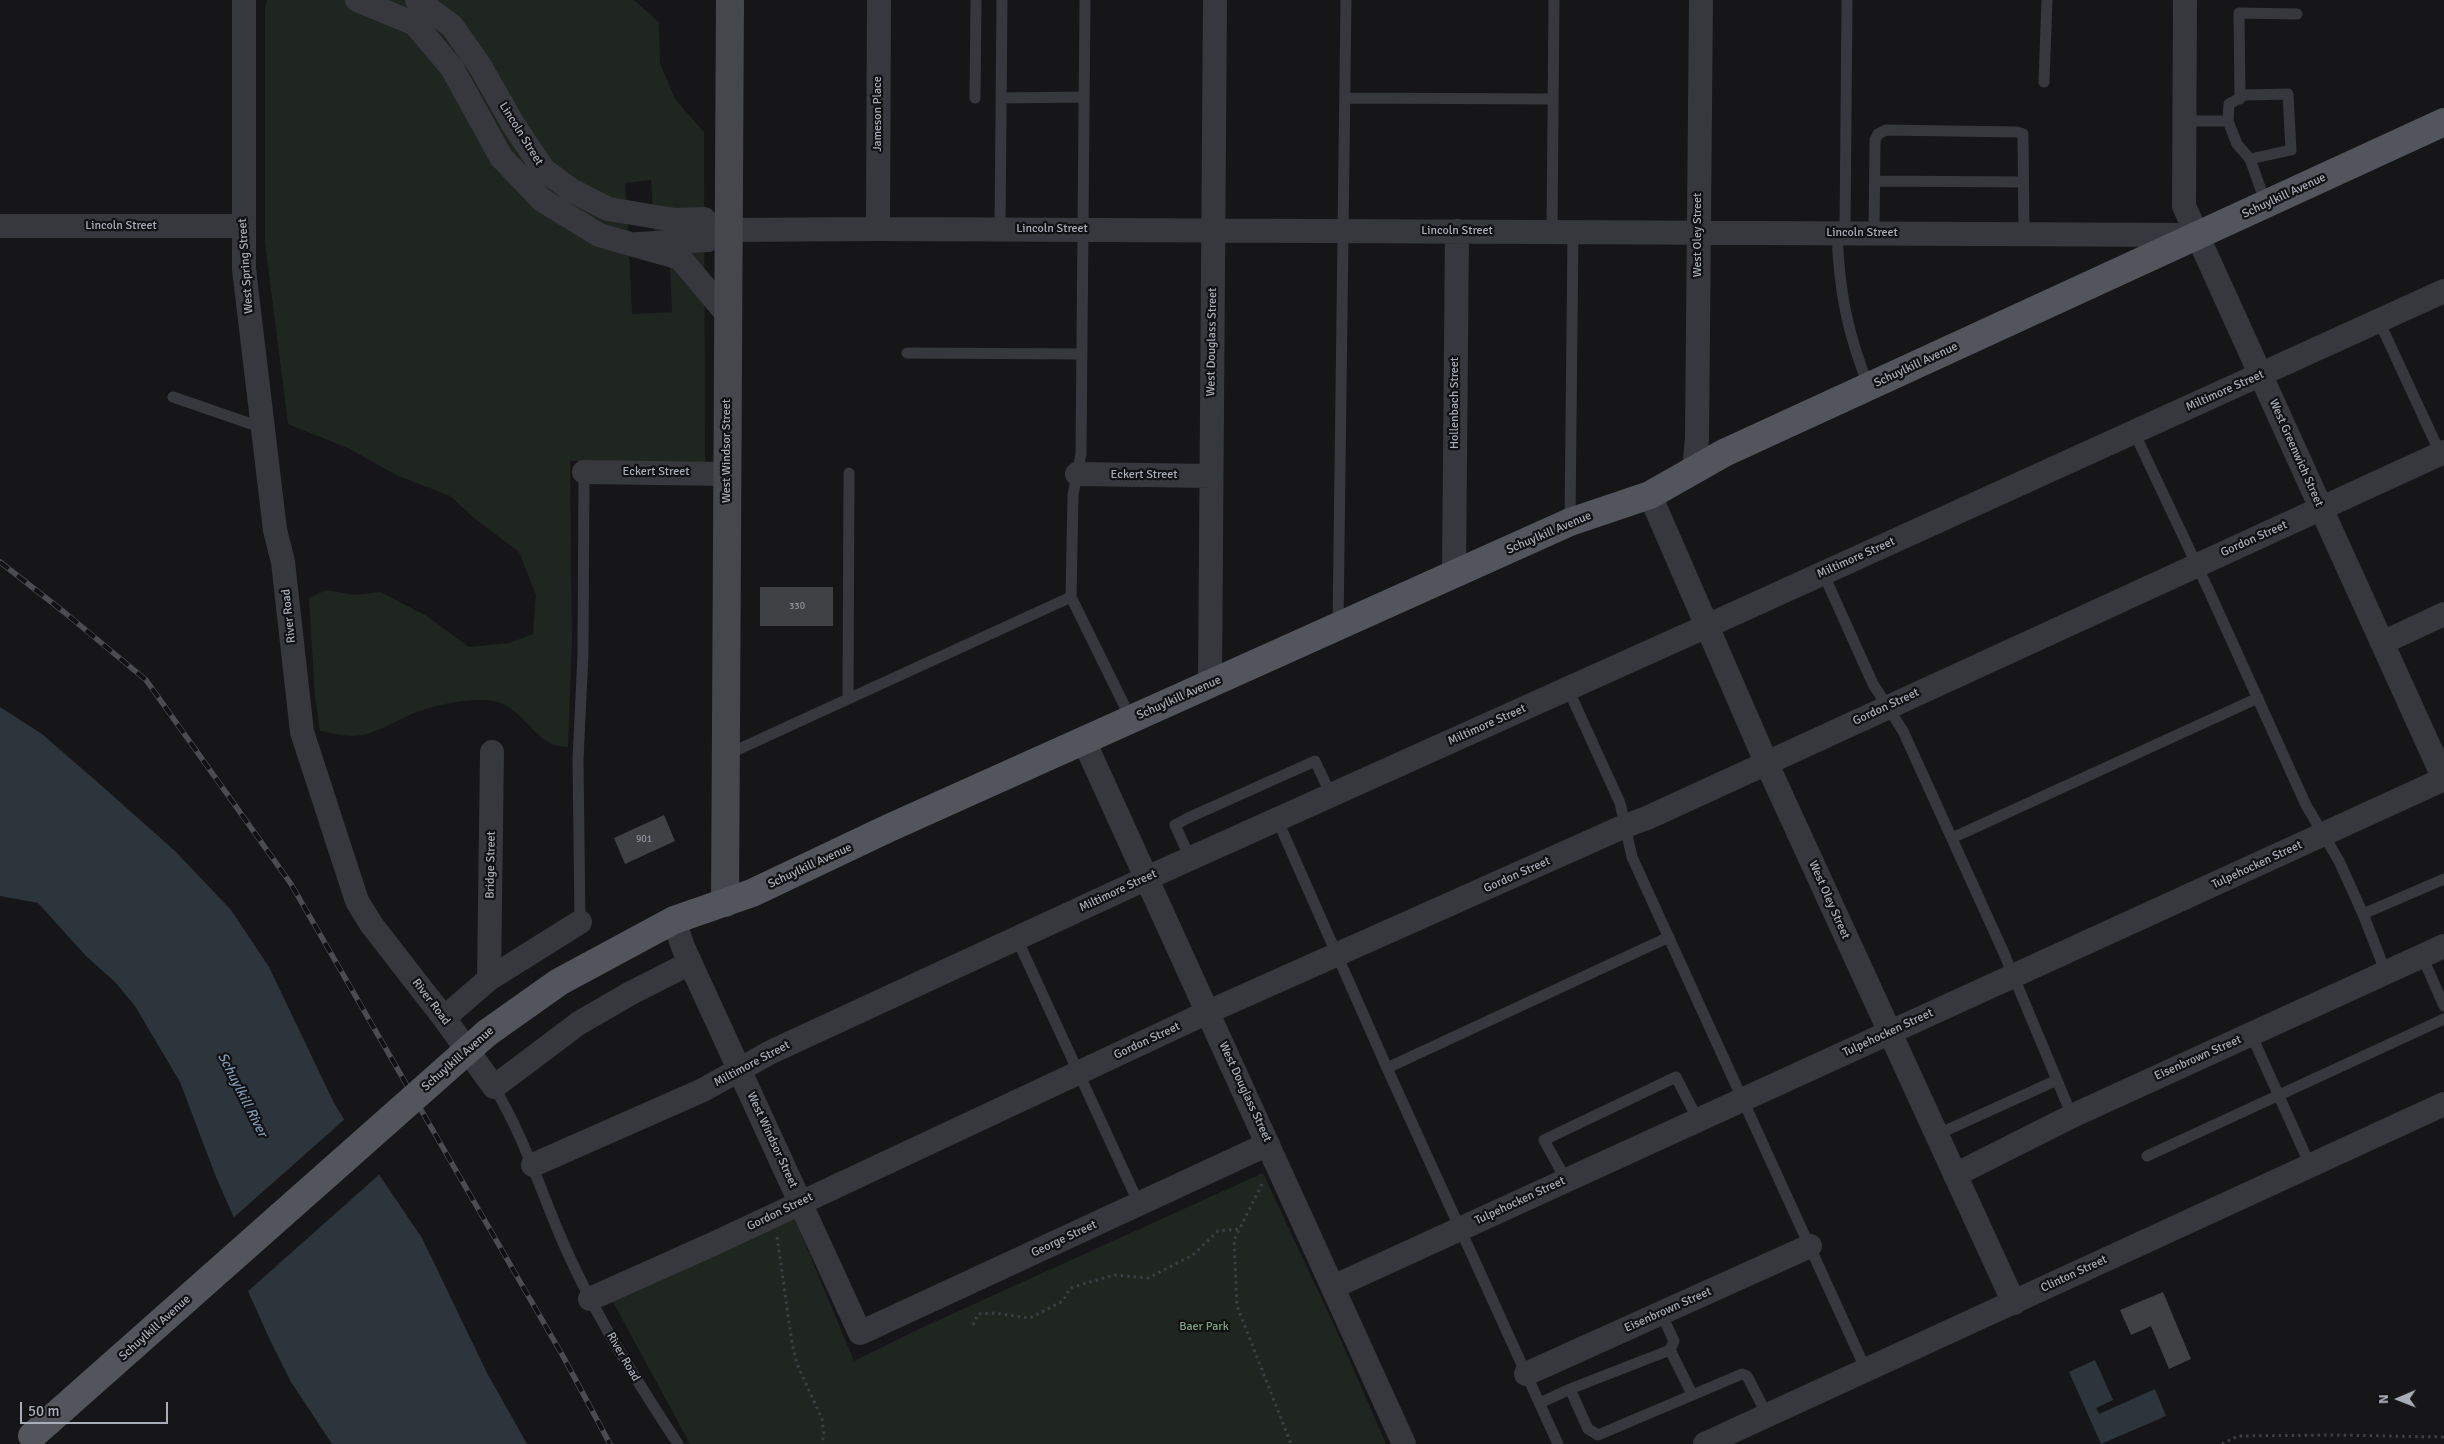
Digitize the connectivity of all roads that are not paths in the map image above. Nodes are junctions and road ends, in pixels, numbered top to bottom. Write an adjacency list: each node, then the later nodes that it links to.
1 (244, 0): 32 (street, West Spring Street)
2 (357, 0): 46 (street, Lincoln Street)
3 (417, 0): 38 (street, Lincoln Street)
4 (730, 0): 38 (main road, West Windsor Street)
5 (879, 0): 33 (street, Jameson Place)
6 (976, 0): 19 (lane)
7 (1002, 0): 20 (lane)
8 (1085, 0): 18 (lane)
9 (1215, 0): 36 (street, West Douglass Street)
10 (1346, 0): 21 (lane)
11 (1554, 0): 23 (lane)
12 (1700, 0): 41 (street, West Oley Street)
13 (1847, 0): 42 (lane)
14 (2047, 0): 17 (lane)
15 (2186, 0): 25 (street, West Greenwich Street)
16 (2297, 14): 22 (lane)
17 (2044, 82)
18 (1084, 97): 20 (lane); 35 (lane)
19 (975, 98)
20 (1001, 98): 34 (lane)
21 (1345, 98): 23 (lane); 37 (lane)
22 (2240, 98): 24 (lane); 27 (lane)
23 (1553, 99): 40 (lane)
24 (2228, 120): 25 (lane); 27 (lane)
25 (2185, 121): 45 (street, West Greenwich Street)
26 (2444, 122): 30 (main road, Schuylkill Avenue)
27 (2250, 160): 30 (lane)
28 (1875, 181): 29 (lane); 29 (lane); 43 (lane)
29 (2024, 182): 44 (lane)
30 (2266, 204): 45 (main road, Schuylkill Avenue)
31 (0, 226): 32 (street, Lincoln Street)
32 (243, 226): 55 (street, West Spring Street)
33 (878, 229): 34 (street, Lincoln Street); 38 (street, Lincoln Street)
34 (1000, 229): 35 (street, Lincoln Street)
35 (1083, 229): 36 (street, Lincoln Street); 51 (lane)
36 (1213, 229): 37 (street, Lincoln Street); 63 (street, West Douglass Street)
37 (1344, 230): 39 (street, Lincoln Street); 74 (lane)
38 (722, 231): 46 (street, Lincoln Street); 48 (main road, West Windsor Street)
39 (1457, 231): 40 (street, Lincoln Street); 70 (street, Hollenbach Street)
40 (1562, 231): 41 (street, Lincoln Street); 66 (lane)
41 (1698, 232): 42 (street, Lincoln Street); 58 (street, West Oley Street)
42 (1841, 232): 43 (street, Lincoln Street); 53 (lane)
43 (1874, 233): 44 (street, Lincoln Street)
44 (2024, 234): 45 (street, Lincoln Street)
45 (2198, 235): 52 (street, West Greenwich Street); 53 (main road, Schuylkill Avenue)
46 (638, 244): 48 (street, Lincoln Street)
47 (2444, 291): 49 (street, Miltimore Street)
48 (728, 314): 61 (main road, West Windsor Street)
49 (2379, 320): 52 (street, Miltimore Street); 57 (lane)
50 (907, 353): 51 (lane)
51 (1082, 354): 62 (lane)
52 (2261, 374): 56 (street, Miltimore Street); 65 (street, West Greenwich Street)
53 (1869, 386): 58 (main road, Schuylkill Avenue)
54 (173, 397): 55 (lane)
55 (263, 428): 67 (street, West Spring Street)
56 (2134, 432): 68 (lane); 69 (street, Miltimore Street)
57 (2443, 456): 65 (street, Gordon Street)
58 (1694, 470): 64 (main road, Schuylkill Avenue)
59 (584, 472): 61 (street, Eckert Street); 98 (lane)
60 (849, 473): 79 (lane)
61 (728, 474): 84 (main road, West Windsor Street)
62 (1077, 474): 63 (street, Eckert Street); 71 (lane)
63 (1211, 476): 76 (street, West Douglass Street)
64 (1650, 495): 66 (main road, Schuylkill Avenue); 73 (street, West Oley Street)
65 (2321, 508): 68 (street, Gordon Street); 75 (street, West Greenwich Street)
66 (1570, 522): 70 (main road, Schuylkill Avenue)
67 (274, 530): 110 (street, River Road)
68 (2196, 565): 78 (lane); 80 (street, Gordon Street)
69 (1823, 573): 73 (street, Miltimore Street); 80 (lane)
70 (1454, 574): 74 (main road, Schuylkill Avenue)
71 (1071, 597): 79 (lane); 81 (lane)
72 (2444, 614): 75 (street)
73 (1707, 626): 77 (street, Miltimore Street); 85 (street, West Oley Street)
74 (1338, 628): 76 (main road, Schuylkill Avenue)
75 (2382, 643): 86 (street, West Greenwich Street)
76 (1210, 684): 81 (main road, Schuylkill Avenue)
77 (1568, 689): 87 (street, Miltimore Street); 89 (lane)
78 (2258, 698): 90 (lane); 91 (lane)
79 (848, 699): 84 (lane)
80 (1888, 706): 85 (street, Gordon Street); 91 (lane)
81 (1132, 719): 82 (main road, Schuylkill Avenue)
82 (1084, 741): 93 (street, West Douglass Street); 95 (main road, Schuylkill Avenue)
83 (492, 752): 107 (street, Bridge Street)
84 (726, 755): 95 (main road, West Windsor Street)
85 (1766, 762): 89 (street, Gordon Street); 112 (street, West Oley Street)
86 (2444, 779): 90 (street, Tulpehocken Street)
87 (1331, 795): 88 (street, Miltimore Street); 92 (lane)
88 (1277, 819): 92 (street, Miltimore Street); 103 (lane)
89 (1625, 826): 99 (lane); 103 (street, Gordon Street)
90 (2323, 834): 96 (lane); 106 (street, Tulpehocken Street)
91 (1952, 838): 106 (lane)
92 (1190, 858): 93 (street, Miltimore Street)
93 (1147, 878): 100 (street, Miltimore Street); 109 (street, West Douglass Street)
94 (2444, 879): 96 (lane)
95 (725, 903): 97 (main road, Schuylkill Avenue)
96 (2363, 914): 105 (lane)
97 (674, 920): 102 (street, West Windsor Street); 147 (main road, Schuylkill Avenue, bridge)
98 (580, 922): 107 (street)
99 (1669, 937): 114 (lane); 120 (lane)
100 (1017, 939): 115 (street, Miltimore Street); 116 (lane)
101 (2444, 946): 104 (street, Eisenbrown Street)
102 (687, 955): 115 (street, West Windsor Street); 118 (street)
103 (1337, 956): 109 (street, Gordon Street); 114 (lane)
104 (2422, 956): 105 (street, Eisenbrown Street); 108 (lane)
105 (2386, 973): 113 (street, Eisenbrown Street)
106 (2013, 976): 112 (street, Tulpehocken Street); 117 (lane)
107 (489, 979): 110 (street)
108 (2444, 1006)
109 (1208, 1012): 116 (street, Gordon Street); 125 (street, West Douglass Street)
110 (444, 1018): 118 (street, River Road)
111 (2444, 1019): 119 (lane)
112 (1889, 1033): 120 (street, Tulpehocken Street); 124 (street, West Oley Street)
113 (2252, 1034): 119 (lane); 122 (street, Eisenbrown Street)
114 (1387, 1068): 133 (lane)
115 (739, 1070): 127 (street, Miltimore Street); 131 (street, West Windsor Street)
116 (1078, 1073): 131 (street, Gordon Street); 132 (lane)
117 (2057, 1080): 122 (lane); 124 (lane)
118 (494, 1087): 127 (lane, River Road)
119 (2279, 1095): 126 (lane); 128 (lane)
120 (1743, 1100): 123 (street, Tulpehocken Street); 134 (lane)
121 (2444, 1104): 128 (street, Clinton Street)
122 (2072, 1116): 129 (street, Eisenbrown Street)
123 (1698, 1120): 130 (street, Tulpehocken Street); 130 (lane)
124 (1936, 1135): 129 (street, West Oley Street)
125 (1272, 1151): 132 (street, George Street); 135 (street, West Douglass Street)
126 (2146, 1156)
127 (534, 1165): 136 (lane, River Road)
128 (2310, 1165): 137 (street, Clinton Street)
129 (1955, 1176): 137 (street, West Oley Street)
130 (1566, 1180): 133 (street, Tulpehocken Street)
131 (800, 1202): 136 (street, Gordon Street); 139 (street, West Windsor Street)
132 (1139, 1204): 139 (street, George Street)
133 (1460, 1228): 135 (street, Tulpehocken Street); 142 (lane)
134 (1810, 1246): 138 (street, Eisenbrown Street); 141 (lane)
135 (1333, 1286): 149 (street, West Douglass Street)
136 (590, 1299): 148 (lane, River Road)
137 (2014, 1303): 141 (street, Clinton Street)
138 (1661, 1313): 140 (lane); 142 (street, Eisenbrown Street)
139 (860, 1333)
140 (1670, 1350): 143 (lane); 144 (lane)
141 (1866, 1370): 146 (street, Clinton Street)
142 (1526, 1374): 145 (lane)
143 (1570, 1389): 144 (lane); 145 (lane)
144 (1692, 1394): 146 (lane)
145 (1540, 1403): 150 (lane)
146 (1767, 1416): 151 (street, Clinton Street)
147 (28, 1440)
148 (678, 1444)
149 (1404, 1444)
150 (1558, 1444)
151 (1705, 1444)

